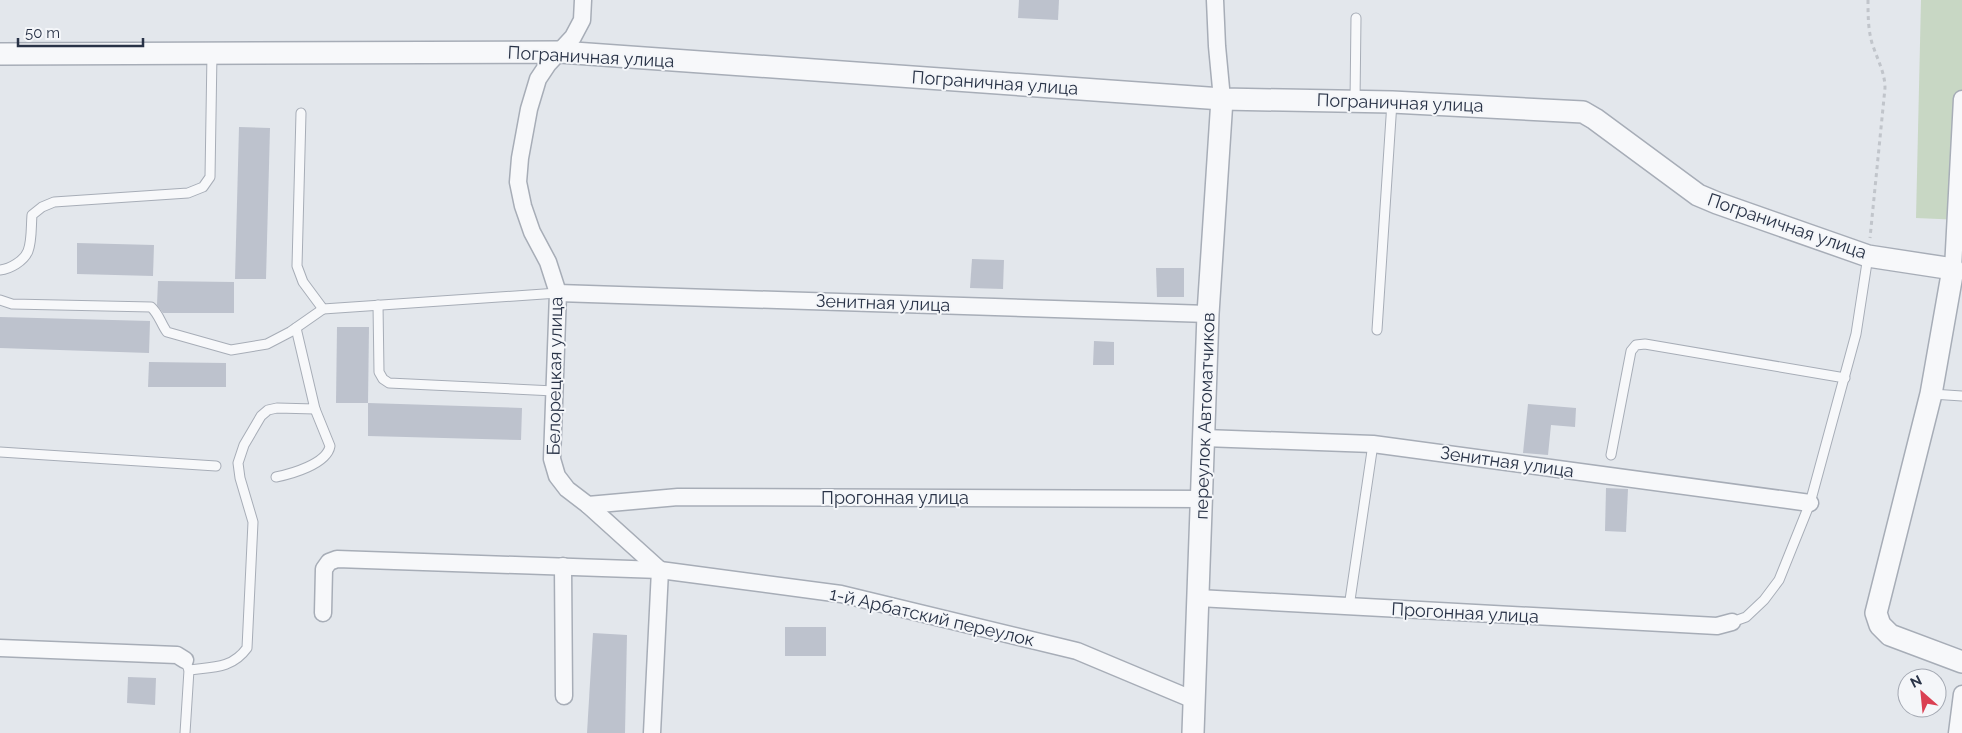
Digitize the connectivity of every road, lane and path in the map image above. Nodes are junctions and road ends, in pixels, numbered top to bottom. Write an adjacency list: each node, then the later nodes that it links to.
1 (582, 0): 5 (street, Белорецкая улица)
2 (1215, 0): 8 (street)
3 (1868, 0): 14 (path)
4 (1356, 18): 10 (lane)
5 (560, 52): 6 (street, Пограничная улица); 8 (street, Пограничная улица); 17 (street, Белорецкая улица)
6 (212, 53): 7 (street, Пограничная улица); 16 (lane)
7 (0, 54)
8 (1222, 98): 10 (street, Пограничная улица); 21 (street, переулок Автоматчиков)
9 (1962, 100): 13 (street)
10 (1355, 101): 11 (street, Пограничная улица)
11 (1392, 102): 14 (street, Пограничная улица); 23 (lane)
12 (301, 113): 20 (lane)
13 (1959, 208): 15 (street)
14 (1868, 256): 15 (street, Пограничная улица); 24 (lane)
15 (1953, 269): 26 (street)
16 (0, 270)
17 (558, 293): 19 (lane); 21 (street, Зенитная улица); 25 (street, Белорецкая улица)
18 (0, 300): 22 (lane)
19 (378, 305): 20 (lane); 25 (lane)
20 (323, 308): 22 (lane)
21 (1208, 314): 29 (street, переулок Автоматчиков)
22 (296, 328): 28 (lane)
23 (1377, 330)
24 (1845, 378): 32 (lane); 36 (lane)
25 (554, 391): 37 (street, Белорецкая улица)
26 (1932, 394): 27 (lane); 45 (street)
27 (1962, 396)
28 (315, 409): 34 (lane); 46 (lane)
29 (1204, 438): 30 (street, Зенитная улица); 35 (street, переулок Автоматчиков)
30 (1373, 444): 36 (street, Зенитная улица); 41 (lane)
31 (0, 452): 33 (lane)
32 (1611, 455)
33 (216, 466)
34 (276, 477)
35 (1202, 499): 37 (street, Прогонная улица); 40 (street, переулок Автоматчиков)
36 (1810, 503): 43 (lane)
37 (588, 505): 39 (street)
38 (563, 566): 39 (street, 1-й Арбатский переулок); 42 (street, 1-й Арбатский переулок); 48 (street)
39 (660, 570): 49 (street, 1-й Арбатский переулок); 51 (street)
40 (1198, 598): 41 (street, Прогонная улица); 49 (street, переулок Автоматчиков)
41 (1349, 607): 43 (street, Прогонная улица)
42 (323, 613)
43 (1732, 622)
44 (0, 648): 46 (street)
45 (1962, 662)
46 (187, 665): 50 (lane)
47 (1962, 694): 53 (street)
48 (564, 696)
49 (1194, 700): 52 (street, переулок Автоматчиков)
50 (185, 733)
51 (652, 733)
52 (1193, 733)
53 (1957, 733)

